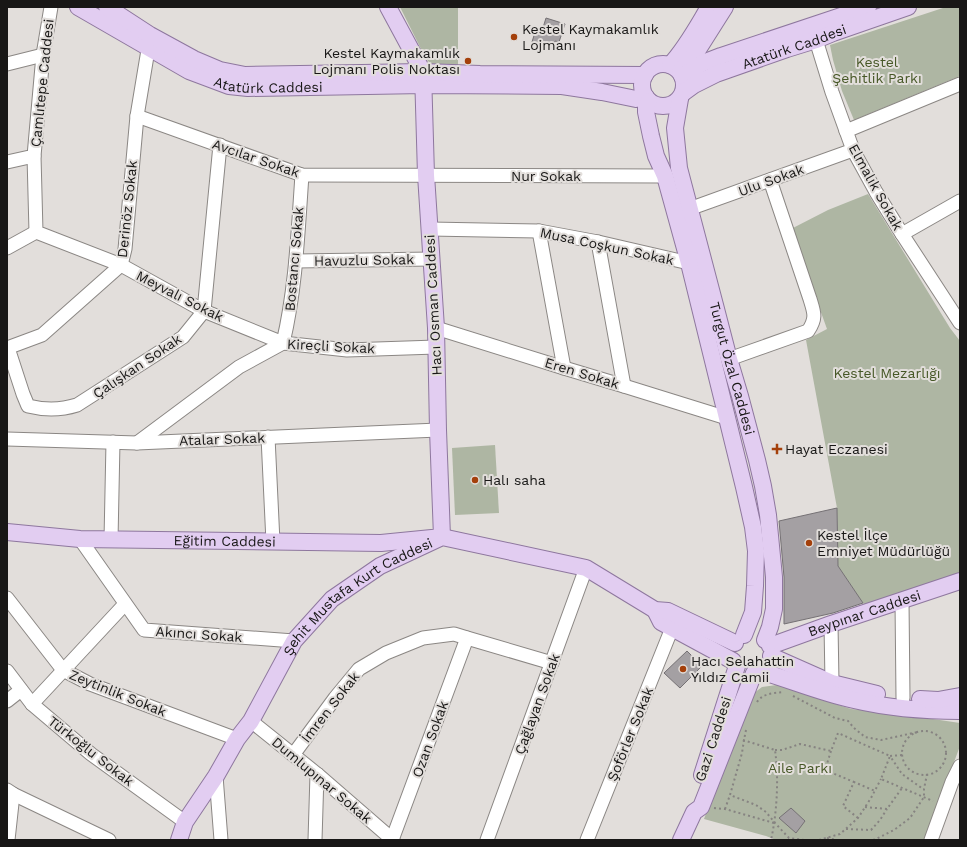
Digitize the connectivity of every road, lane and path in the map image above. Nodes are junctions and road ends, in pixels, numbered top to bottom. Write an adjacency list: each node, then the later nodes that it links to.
1 (51, 7): 11 (street, Çamlıtepe Caddesi)
2 (78, 7): 10 (main road, Atatürk Caddesi)
3 (107, 7): 10 (main road, Atatürk Caddesi)
4 (388, 7): 15 (main road)
5 (709, 7): 13 (main road)
6 (725, 7): 13 (main road)
7 (868, 7): 13 (main road, Atatürk Caddesi)
8 (908, 7): 9 (main road, Atatürk Caddesi)
9 (816, 40): 18 (main road, Atatürk Caddesi); 21 (street, Elmalık Sokak)
10 (149, 41): 15 (main road, Atatürk Caddesi); 20 (street, Derinöz Sokak)
11 (43, 55): 12 (street); 24 (street, Çamlıtepe Caddesi)
12 (7, 64)
13 (677, 71): 14 (main road); 18 (main road)
14 (645, 74): 16 (main road, Atatürk Caddesi); 19 (main road)
15 (424, 78): 16 (main road, Atatürk Caddesi); 27 (main road, Hacı Osman Caddesi)
16 (480, 80): 19 (main road, Atatürk Caddesi)
17 (960, 84): 21 (street)
18 (682, 96): 19 (main road); 31 (main road, Turgut Özal Caddesi)
19 (647, 99): 28 (main road, Turgut Özal Caddesi)
20 (137, 116): 22 (street, Avcılar Sokak); 41 (street, Derinöz Sokak)
21 (846, 131): 23 (street, Elmalık Sokak)
22 (220, 145): 26 (street, Avcılar Sokak); 42 (street)
23 (853, 150): 29 (street, Ulu Sokak); 35 (street, Elmalık Sokak)
24 (34, 156): 25 (street, Çamlıtepe Caddesi); 34 (street)
25 (7, 162)
26 (302, 175): 27 (street, Avcılar Sokak); 39 (street, Bostancı Sokak)
27 (426, 175): 28 (street, Nur Sokak); 32 (main road, Hacı Osman Caddesi)
28 (665, 176): 40 (main road, Turgut Özal Caddesi)
29 (770, 180): 31 (street, Ulu Sokak); 48 (street)
30 (960, 201): 35 (street)
31 (689, 209): 48 (main road, Turgut Özal Caddesi)
32 (430, 229): 33 (street, Musa Coşkun Sokak); 38 (main road, Hacı Osman Caddesi)
33 (539, 231): 36 (street, Musa Coşkun Sokak); 49 (street)
34 (36, 232): 37 (street); 41 (street, Meyvalı Sokak)
35 (902, 234): 43 (street, Elmalık Sokak)
36 (598, 242): 40 (street, Musa Coşkun Sokak); 50 (street)
37 (7, 248)
38 (432, 259): 39 (street, Havuzlu Sokak); 44 (main road, Hacı Osman Caddesi)
39 (296, 261): 45 (street, Bostancı Sokak)
40 (689, 263): 51 (main road, Turgut Özal Caddesi)
41 (121, 265): 42 (street, Meyvalı Sokak); 47 (street, Derinöz Sokak)
42 (204, 311): 45 (street, Meyvalı Sokak); 47 (street, Çalışkan Sokak)
43 (958, 318)
44 (436, 328): 46 (main road, Hacı Osman Caddesi); 49 (street, Eren Sokak)
45 (283, 343): 46 (street, Kireçli Sokak); 56 (street, Kireçli Sokak)
46 (436, 347): 52 (main road, Hacı Osman Caddesi)
47 (8, 348)
48 (729, 359): 73 (main road, Turgut Özal Caddesi)
49 (564, 368): 50 (street, Eren Sokak)
50 (624, 386): 51 (street, Eren Sokak)
51 (728, 418): 71 (main road, Turgut Özal Caddesi)
52 (438, 430): 53 (street, Atalar Sokak); 58 (main road, Hacı Osman Caddesi)
53 (268, 437): 56 (street, Atalar Sokak); 61 (street)
54 (7, 439): 55 (street, Atalar Sokak)
55 (113, 442): 56 (street, Atalar Sokak); 60 (street)
56 (137, 443)
57 (7, 532): 59 (main road, Eğitim Caddesi)
58 (442, 537): 61 (main road, Eğitim Caddesi); 62 (main road, Şehit Mustafa Kurt Caddesi); 72 (main road, Şehit Mustafa Kurt Caddesi)
59 (80, 539): 60 (main road, Eğitim Caddesi); 66 (street, Akıncı Sokak)
60 (111, 540): 61 (main road, Eğitim Caddesi)
61 (273, 542)
62 (586, 568): 67 (main road, Şehit Mustafa Kurt Caddesi); 74 (street, Çağlayan Sokak)
63 (960, 581): 65 (main road, Beypınar Caddesi)
64 (7, 598): 76 (street, Zeytinlik Sokak)
65 (902, 601): 68 (main road, Beypınar Caddesi); 84 (street)
66 (125, 604): 72 (street, Akıncı Sokak); 76 (street)
67 (655, 610): 69 (main road, Şehit Mustafa Kurt Caddesi); 71 (main road, Şehit Mustafa Kurt Caddesi)
68 (831, 624): 73 (main road, Beypınar Caddesi); 79 (street)
69 (672, 628): 75 (main road, Şehit Mustafa Kurt Caddesi); 130 (street, Şoförler Sokak)
70 (467, 638): 74 (street, İmren Sokak); 97 (street, İmren Sokak); 128 (street, Ozan Sokak)
71 (740, 639): 73 (main road); 75 (main road)
72 (294, 641): 89 (main road, Şehit Mustafa Kurt Caddesi)
73 (769, 647): 78 (main road); 79 (main road)
74 (552, 663): 129 (street, Çağlayan Sokak)
75 (735, 663): 78 (main road); 117 (main road, Gazi Caddesi)
76 (63, 670): 86 (street); 93 (street, Zeytinlik Sokak)
77 (7, 671): 80 (street, Türkoğlu Sokak)
78 (757, 672): 88 (main road); 92 (main road, Gazi Caddesi)
79 (832, 683): 84 (main road)
80 (21, 690): 85 (street); 86 (street, Türkoğlu Sokak)
81 (787, 692): 87 (path)
82 (793, 696): 91 (path)
83 (960, 696): 84 (main road)
84 (903, 698)
85 (7, 701)
86 (32, 704): 119 (street, Türkoğlu Sokak)
87 (755, 705)
88 (960, 711)
89 (251, 721): 93 (main road, Şehit Mustafa Kurt Caddesi); 97 (street, Dumlupınar Sokak)
90 (747, 729): 94 (path)
91 (918, 732): 98 (path); 102 (path)
92 (728, 737): 94 (path); 117 (main road, Gazi Caddesi)
93 (236, 739): 103 (main road, Şehit Mustafa Kurt Caddesi)
94 (744, 740): 95 (path); 111 (path)
95 (775, 750): 96 (path); 120 (path)
96 (831, 751): 99 (path); 105 (path)
97 (293, 755): 101 (street, Dumlupınar Sokak)
98 (902, 755): 99 (path); 102 (path)
99 (890, 756): 104 (path); 108 (path)
100 (960, 766): 106 (street)
101 (317, 774): 127 (street); 128 (street, Dumlupınar Sokak)
102 (926, 774): 108 (path)
103 (216, 776): 119 (main road, Şehit Mustafa Kurt Caddesi); 126 (street)
104 (881, 778): 107 (path); 109 (path)
105 (854, 782): 109 (path); 118 (path)
106 (956, 783): 113 (street)
107 (902, 788): 112 (path); 116 (path)
108 (924, 789): 112 (path)
109 (875, 791): 114 (path)
110 (10, 792): 123 (street); 124 (street)
111 (730, 795): 115 (path); 120 (path)
112 (924, 797): 113 (path); 136 (path)
113 (943, 805): 137 (street)
114 (866, 807): 116 (path); 118 (path)
115 (725, 809): 117 (path); 120 (path)
116 (887, 809): 121 (path)
117 (697, 810): 131 (main road, Gazi Caddesi)
118 (858, 818): 121 (path)
119 (185, 822): 125 (main road, Şehit Mustafa Kurt Caddesi)
120 (775, 823): 132 (path); 133 (path)
121 (845, 829): 122 (path)
122 (826, 838): 134 (path); 135 (path)
123 (8, 840)
124 (109, 840)
125 (179, 840)
126 (221, 840)
127 (315, 840)
128 (393, 840)
129 (487, 840)
130 (588, 840)
131 (681, 840)
132 (771, 840)
133 (805, 840)
134 (819, 840)
135 (836, 840)
136 (873, 840)
137 (931, 840)

